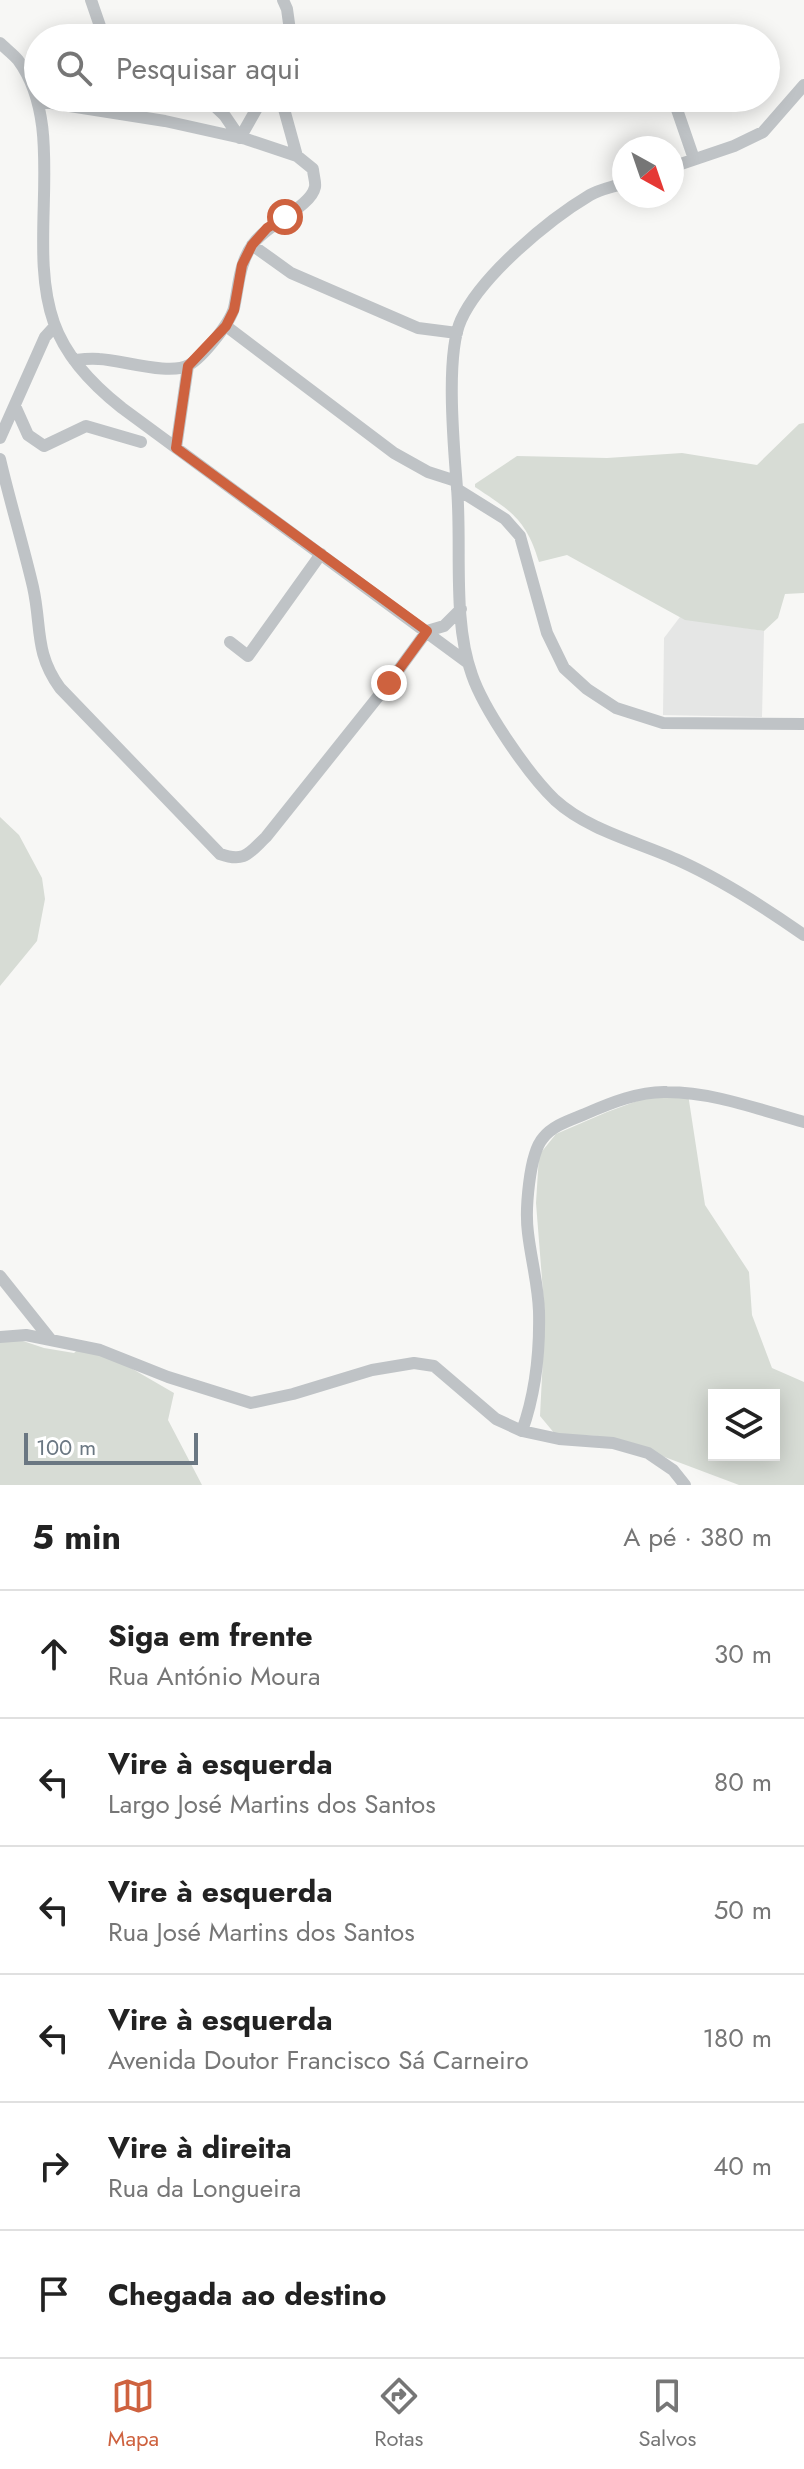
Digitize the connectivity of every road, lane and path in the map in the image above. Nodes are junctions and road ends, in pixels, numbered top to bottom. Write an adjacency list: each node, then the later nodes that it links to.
1 (91, 0): 3 (street)
2 (283, 0): 4 (street)
3 (99, 24)
4 (289, 24)
5 (0, 43): 6 (street)
6 (24, 72)
7 (804, 85): 16 (street)
8 (39, 112): 20 (street)
9 (108, 112): 14 (street)
10 (221, 112): 14 (street)
11 (255, 112): 14 (street)
12 (285, 112): 15 (street)
13 (678, 112): 16 (street)
14 (240, 138): 15 (street)
15 (297, 156): 19 (street)
16 (694, 159): 17 (street)
17 (684, 163)
18 (612, 187): 22 (street)
19 (252, 245): 21 (street); 22 (street)
20 (55, 326): 23 (street); 25 (street)
21 (226, 326): 24 (street); 30 (street)
22 (457, 333): 30 (street)
23 (74, 360): 24 (street); 28 (street)
24 (188, 366): 28 (street)
25 (15, 406): 26 (street); 27 (street)
26 (0, 438)
27 (141, 442)
28 (176, 448): 31 (street)
29 (0, 459): 33 (street)
30 (457, 485): 32 (street); 36 (street)
31 (321, 554): 33 (street); 34 (street)
32 (461, 609): 33 (street); 35 (street)
33 (427, 631): 35 (street)
34 (230, 642)
35 (468, 663): 37 (street)
36 (804, 724)
37 (804, 935)
38 (804, 1122): 42 (street)
39 (0, 1276): 41 (street)
40 (0, 1337): 41 (street)
41 (51, 1340): 42 (street)
42 (522, 1431): 43 (street)
43 (685, 1485)

